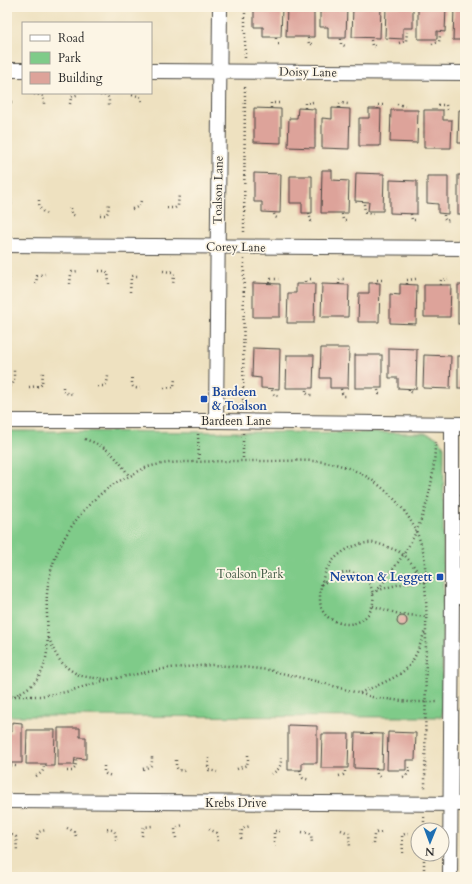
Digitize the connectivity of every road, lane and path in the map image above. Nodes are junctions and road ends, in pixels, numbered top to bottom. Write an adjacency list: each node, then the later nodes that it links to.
1 (220, 7): 19 (street, Toalson Lane)
2 (245, 7): 15 (path)
3 (407, 32): 9 (path)
4 (440, 36): 12 (path)
5 (276, 38): 10 (path)
6 (308, 38): 11 (path)
7 (341, 39): 13 (path)
8 (371, 40): 14 (path)
9 (399, 43)
10 (279, 44)
11 (313, 44)
12 (432, 44)
13 (345, 46)
14 (377, 46)
15 (245, 62)
16 (7, 70): 17 (street)
17 (22, 70)
18 (152, 71): 19 (street, Doisy Lane)
19 (219, 72): 20 (street, Doisy Lane); 70 (street, Toalson Lane)
20 (465, 73)
21 (245, 81): 68 (path)
22 (34, 94): 34 (path)
23 (79, 94): 30 (path)
24 (100, 95): 35 (path)
25 (132, 95): 31 (path)
26 (7, 102): 27 (path)
27 (13, 102)
28 (279, 102): 39 (path)
29 (313, 102): 40 (path)
30 (70, 104)
31 (142, 104)
32 (348, 104): 41 (path)
33 (397, 104): 38 (path)
34 (44, 105)
35 (108, 105)
36 (383, 105): 42 (path)
37 (438, 105): 43 (path)
38 (405, 106)
39 (270, 108)
40 (305, 108)
41 (339, 108)
42 (378, 109)
43 (446, 110)
44 (179, 194): 51 (path)
45 (141, 198): 52 (path)
46 (11, 200): 59 (path)
47 (39, 200): 55 (path)
48 (109, 203): 60 (path)
49 (364, 204): 54 (path)
50 (70, 208): 62 (path)
51 (167, 208)
52 (132, 209)
53 (309, 213): 67 (path)
54 (376, 213)
55 (46, 214)
56 (274, 214): 63 (path)
57 (342, 214): 64 (path)
58 (411, 214): 65 (path)
59 (7, 215)
60 (100, 215)
61 (444, 215): 66 (path)
62 (77, 216)
63 (278, 219)
64 (346, 220)
65 (415, 220)
66 (449, 220)
67 (313, 221)
68 (244, 237)
69 (7, 245): 70 (street, Corey Lane)
70 (217, 246): 71 (street, Corey Lane); 121 (street, Toalson Lane)
71 (465, 248)
72 (244, 257): 119 (path)
73 (7, 271): 79 (path)
74 (99, 271): 91 (path)
75 (164, 271): 92 (path)
76 (78, 272): 90 (path)
77 (45, 274): 89 (path)
78 (140, 276): 96 (path)
79 (9, 279)
80 (279, 279): 87 (path)
81 (312, 279): 86 (path)
82 (346, 279): 93 (path)
83 (416, 279): 94 (path)
84 (448, 279): 95 (path)
85 (382, 280): 88 (path)
86 (305, 282)
87 (270, 283)
88 (376, 283)
89 (36, 284)
90 (70, 284)
91 (108, 284)
92 (173, 284)
93 (339, 284)
94 (407, 284)
95 (440, 284)
96 (130, 292)
97 (14, 368): 105 (path)
98 (43, 372): 103 (path)
99 (108, 376): 102 (path)
100 (132, 378): 106 (path)
101 (175, 378): 107 (path)
102 (98, 386)
103 (29, 387)
104 (63, 387): 113 (path)
105 (7, 388)
106 (140, 388)
107 (164, 388)
108 (341, 389): 118 (path)
109 (409, 389): 115 (path)
110 (272, 390): 117 (path)
111 (306, 390): 116 (path)
112 (378, 390): 114 (path)
113 (73, 394)
114 (381, 394)
115 (414, 394)
116 (313, 395)
117 (278, 396)
118 (346, 396)
119 (243, 412)
120 (7, 421): 121 (street, Bardeen Lane)
121 (216, 421): 122 (street, Bardeen Lane)
122 (459, 424): 136 (street)
123 (198, 432): 127 (path)
124 (243, 433): 128 (path)
125 (85, 439): 129 (path)
126 (435, 442): 130 (path)
127 (199, 461): 128 (path); 129 (path)
128 (244, 461): 130 (path)
129 (129, 476): 140 (path)
130 (416, 531): 131 (path); 132 (path)
131 (404, 555): 132 (path); 133 (path); 134 (path)
132 (425, 582): 134 (path); 138 (path)
133 (321, 585): 135 (path); 137 (path)
134 (376, 591): 135 (path)
135 (373, 594): 137 (path)
136 (459, 597): 175 (street)
137 (373, 606): 138 (path)
138 (427, 617): 139 (path)
139 (426, 626): 142 (path); 145 (path)
140 (48, 636): 141 (path); 143 (path)
141 (106, 680): 142 (path); 143 (path)
142 (360, 693): 145 (path)
143 (14, 696): 144 (path)
144 (7, 697)
145 (426, 702): 146 (path); 173 (path)
146 (442, 702)
147 (248, 755): 159 (path)
148 (152, 757): 158 (path)
149 (77, 758): 163 (path)
150 (209, 758): 165 (path)
151 (281, 758): 166 (path)
152 (176, 760): 164 (path)
153 (44, 764): 167 (path)
154 (409, 764): 170 (path)
155 (7, 765): 156 (path)
156 (16, 766)
157 (104, 766): 168 (path)
158 (143, 769)
159 (237, 769)
160 (345, 769): 169 (path)
161 (376, 769): 171 (path)
162 (300, 770): 172 (path)
163 (67, 771)
164 (185, 771)
165 (217, 772)
166 (271, 774)
167 (36, 776)
168 (112, 776)
169 (338, 776)
170 (403, 777)
171 (381, 778)
172 (310, 780)
173 (425, 795)
174 (7, 801): 175 (street, Krebs Drive)
175 (451, 804): 176 (street, Krebs Drive); 207 (street)
176 (465, 804)
177 (424, 813): 178 (path)
178 (424, 822)
179 (184, 825): 194 (path)
180 (152, 826): 192 (path)
181 (250, 826): 195 (path)
182 (67, 828): 193 (path)
183 (107, 828): 197 (path)
184 (209, 829): 198 (path)
185 (46, 830): 196 (path)
186 (340, 830): 202 (path)
187 (283, 831): 201 (path)
188 (302, 832): 199 (path)
189 (382, 832): 200 (path)
190 (408, 833): 204 (path)
191 (8, 834): 203 (path)
192 (142, 836)
193 (76, 837)
194 (176, 838)
195 (242, 838)
196 (37, 839)
197 (116, 840)
198 (218, 842)
199 (312, 843)
200 (373, 844)
201 (274, 846)
202 (350, 847)
203 (17, 850)
204 (402, 853)
205 (424, 862): 206 (path)
206 (424, 877)
207 (450, 877)

